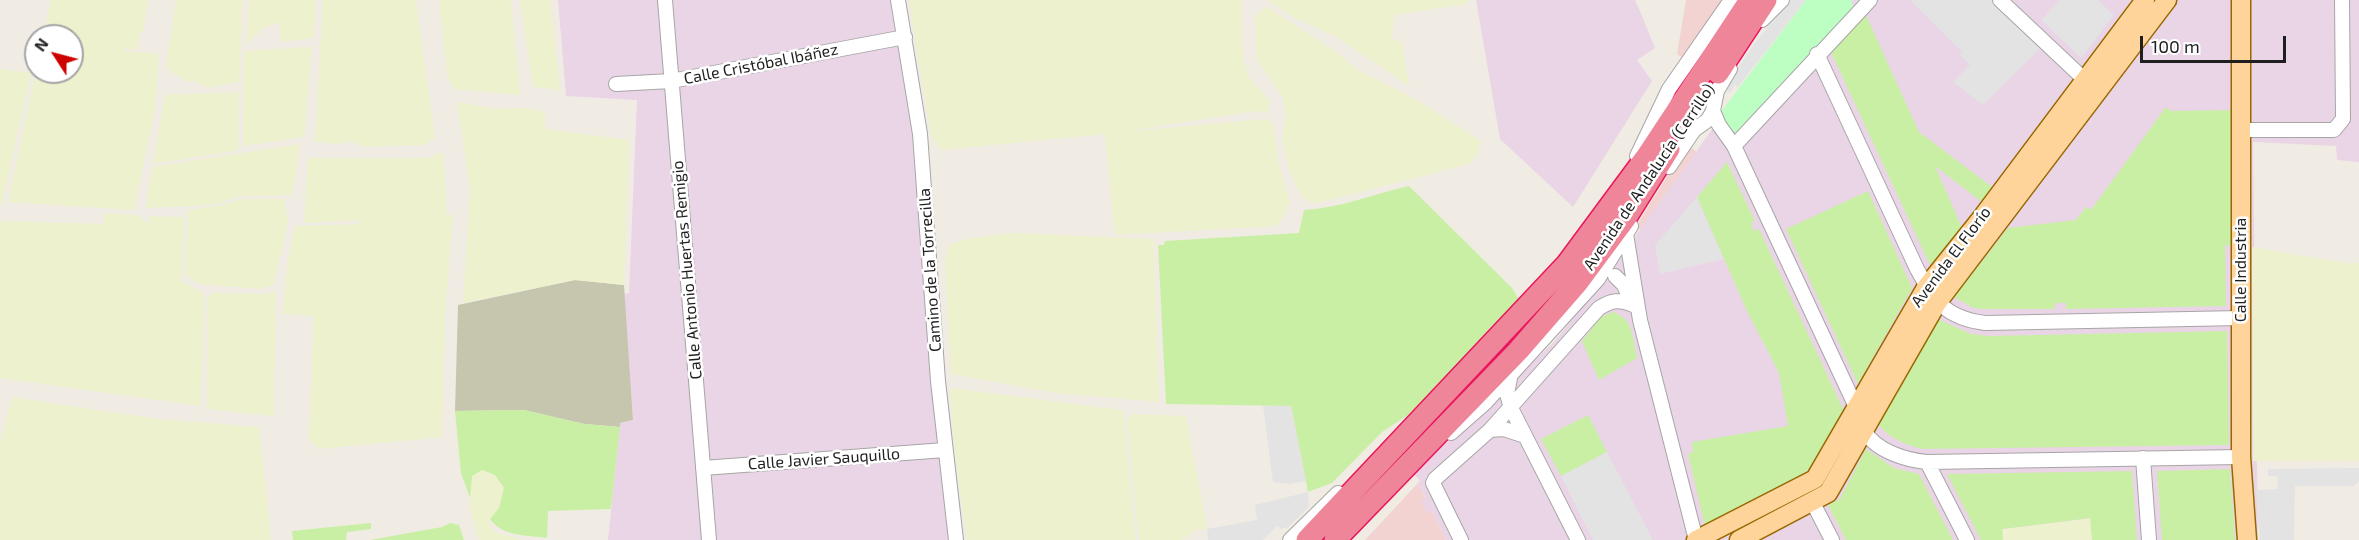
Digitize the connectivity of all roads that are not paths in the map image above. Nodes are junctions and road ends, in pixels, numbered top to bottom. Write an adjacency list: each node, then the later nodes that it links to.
1 (665, 0): 17 (street, Calle Antonio Huertas Remigio)
2 (898, 0): 13 (street, Camino de la Torrecilla)
3 (1731, 0): 20 (street, Avenida de Andalucía (Cerrillo))
4 (1749, 0): 20 (highway, Avenida de Andalucía (Cerrillo))
5 (1766, 0): 14 (highway, Avenida de Andalucía (Cerrillo))
6 (1782, 0): 14 (street, Avenida de Andalucía (Cerrillo))
7 (1870, 0): 15 (street)
8 (2000, 0): 16 (street)
9 (2145, 0): 16 (main road, Avenida El Florío)
10 (2167, 0): 19 (main road, Avenida El Florío)
11 (2241, 0): 22 (main road, Calle Industria)
12 (2343, 0): 22 (street)
13 (905, 37): 17 (street, Calle Cristóbal Ibáñez); 44 (street, Camino de la Torrecilla)
14 (1734, 54): 20 (highway, Avenida de Andalucía (Cerrillo))
15 (1817, 54): 23 (street); 28 (street)
16 (2085, 80): 19 (main road); 28 (main road, Avenida El Florío)
17 (671, 81): 18 (street, Calle Cristóbal Ibáñez); 48 (street, Calle Antonio Huertas Remigio)
18 (616, 84)
19 (2099, 91): 29 (main road, Avenida El Florío)
20 (1700, 94): 21 (highway, Avenida de Andalucía (Cerrillo)); 21 (street, Avenida de Andalucía (Cerrillo)); 23 (street)
21 (1682, 121): 23 (street); 24 (street, Avenida de Andalucía (Cerrillo)); 34 (highway, Avenida de Andalucía (Cerrillo)); 39 (highway, Avenida de Andalucía (Cerrillo))
22 (2242, 130): 31 (main road, Calle Industria)
23 (1730, 141): 37 (street)
24 (1626, 234): 25 (street); 27 (street, Avenida de Andalucía (Cerrillo))
25 (1629, 261): 26 (street); 32 (street)
26 (1615, 276): 27 (street); 30 (street)
27 (1598, 279): 33 (street, Avenida de Andalucía (Cerrillo))
28 (1926, 286): 29 (street); 37 (main road, Avenida El Florío)
29 (1937, 303): 31 (street); 41 (main road, Avenida El Florío)
30 (1633, 305): 32 (street); 38 (street)
31 (2241, 318): 45 (main road, Calle Industria)
32 (1640, 320): 58 (street)
33 (1545, 339): 34 (street); 35 (street, Avenida de Andalucía (Cerrillo))
34 (1518, 351): 43 (highway, Avenida de Andalucía (Cerrillo))
35 (1510, 376): 36 (street, Avenida de Andalucía (Cerrillo)); 38 (street)
36 (1485, 403): 38 (street); 43 (street, Avenida de Andalucía (Cerrillo))
37 (1856, 407): 41 (street); 49 (main road, Avenida El Florío)
38 (1511, 408): 40 (street); 42 (street)
39 (1413, 426): 53 (street); 54 (highway, Avenida de Andalucía (Cerrillo))
40 (1490, 430): 42 (street); 56 (street)
41 (1864, 431): 47 (street); 50 (main road, Avenida El Florío)
42 (1525, 436): 57 (street)
43 (1421, 448): 55 (highway, Avenida de Andalucía (Cerrillo))
44 (945, 450): 48 (street, Calle Javier Sauquillo); 52 (street, Camino de la Torrecilla)
45 (2241, 457): 46 (street); 63 (main road, Calle Industria)
46 (2143, 458): 47 (street); 62 (street)
47 (1927, 462): 61 (street)
48 (703, 468): 51 (street, Calle Antonio Huertas Remigio)
49 (1804, 486): 50 (main road); 58 (main road, Avenida El Florío)
50 (1813, 503): 59 (main road, Avenida El Florío); 60 (street)
51 (709, 540)
52 (956, 540)
53 (1290, 540)
54 (1307, 540)
55 (1335, 540)
56 (1461, 540)
57 (1578, 540)
58 (1696, 540)
59 (1739, 540)
60 (1832, 540)
61 (1967, 540)
62 (2149, 540)
63 (2247, 540)

